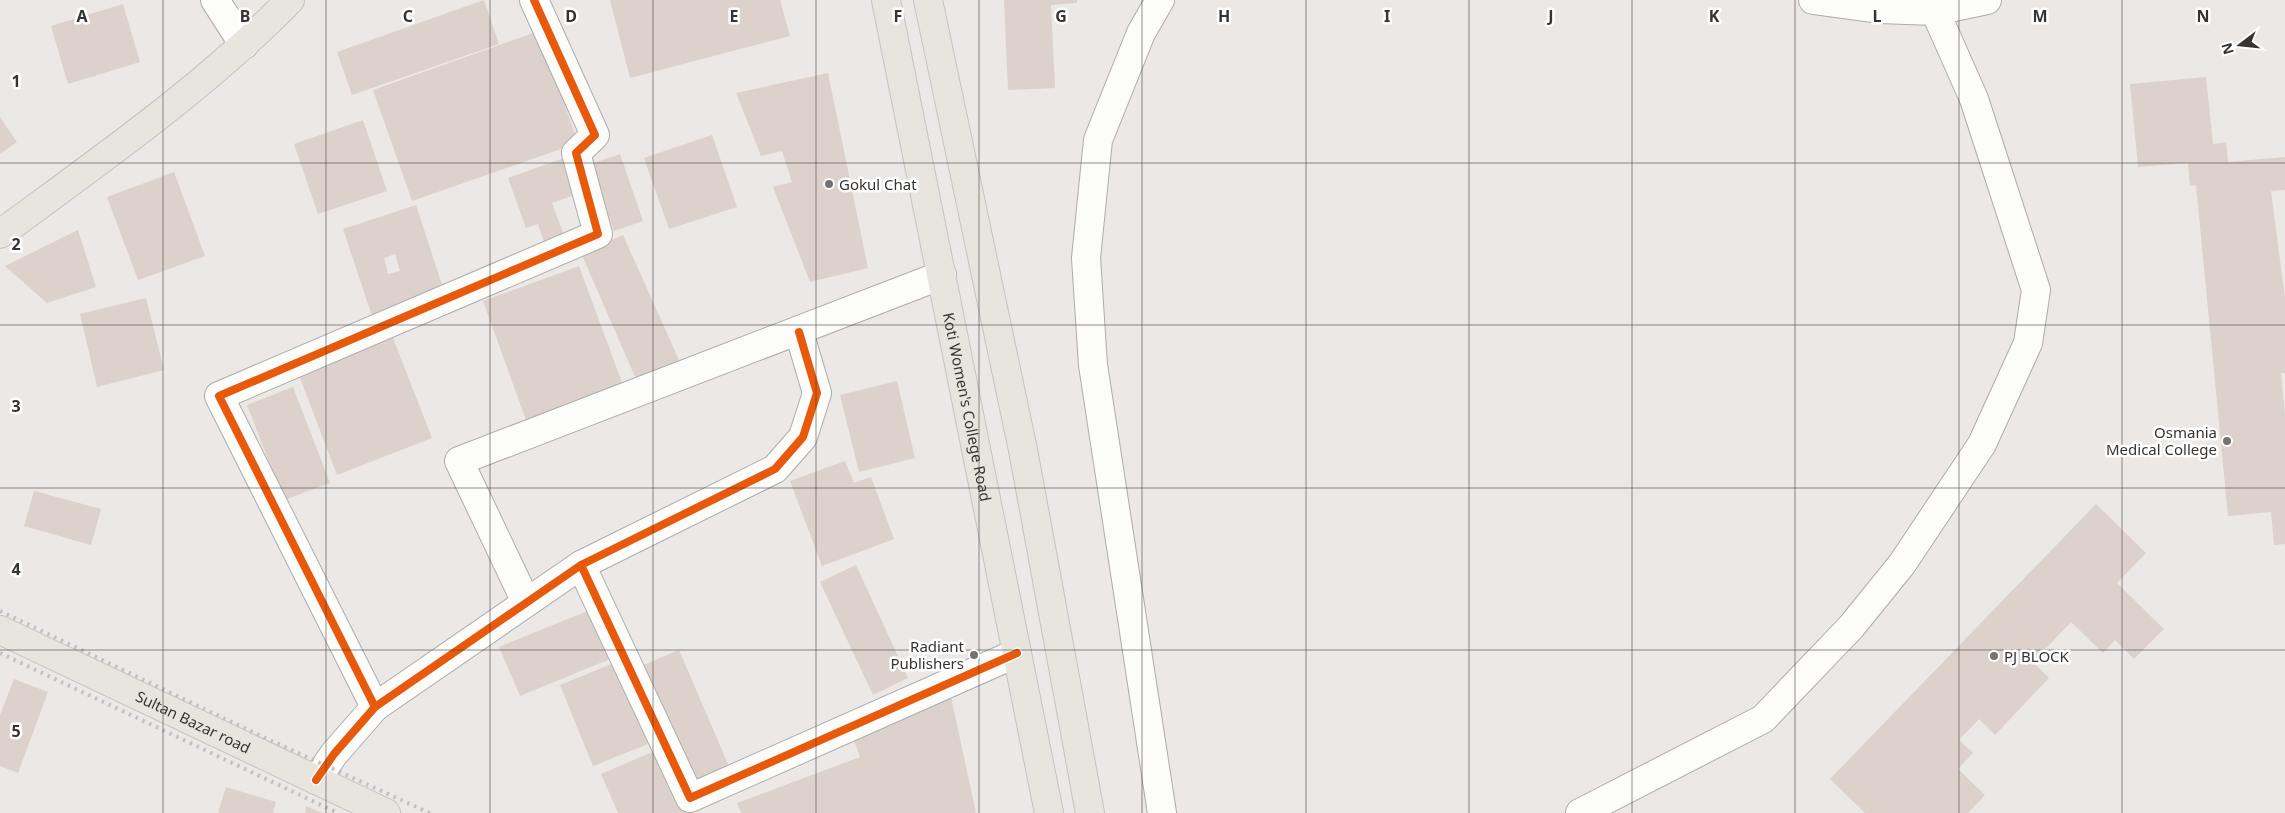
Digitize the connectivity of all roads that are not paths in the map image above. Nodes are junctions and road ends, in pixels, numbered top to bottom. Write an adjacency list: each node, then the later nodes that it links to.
1 (215, 0): 10 (street)
2 (290, 0): 10 (main road)
3 (534, 0): 18 (street)
4 (886, 0): 12 (main road, Koti Women's College Road)
5 (928, 0): 22 (main road)
6 (1160, 0): 23 (street)
7 (1813, 0): 9 (street)
8 (1987, 0): 9 (street)
9 (1935, 6): 24 (street)
10 (244, 45): 11 (main road)
11 (0, 234)
12 (942, 275): 13 (street); 17 (main road, Koti Women's College Road)
13 (798, 332): 14 (street); 15 (street)
14 (581, 565): 15 (street); 17 (street)
15 (526, 602): 18 (street)
16 (0, 630): 19 (main road, Sultan Bazar road)
17 (1017, 653): 21 (main road, Koti Women's College Road)
18 (375, 707): 19 (street)
19 (316, 780): 20 (main road, Sultan Bazar road)
20 (386, 813)
21 (1049, 813)
22 (1090, 813)
23 (1162, 813)
24 (1580, 813)

